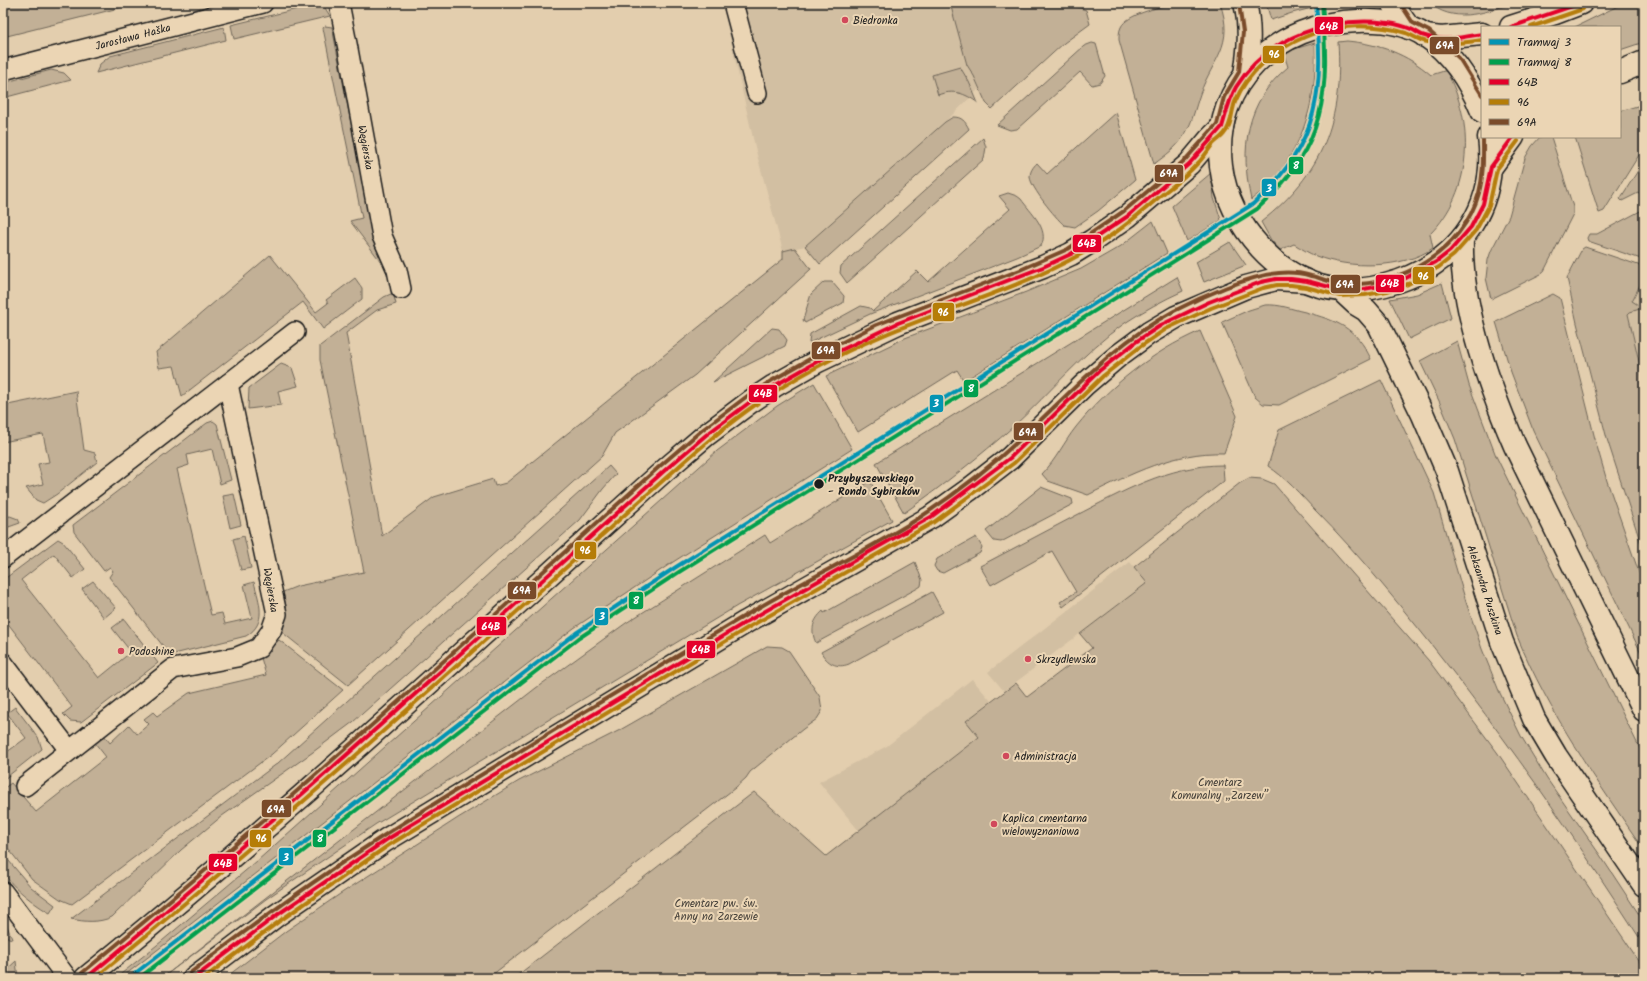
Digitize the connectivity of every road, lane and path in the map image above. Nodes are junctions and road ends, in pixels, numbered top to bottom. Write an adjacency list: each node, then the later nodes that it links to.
1 (263, 3): 11 (street, Jarosława Haška)
2 (338, 3): 22 (street, Węgierska)
3 (734, 3): 14 (street)
4 (1245, 3): 13 (main road)
5 (1393, 3): 8 (main road)
6 (1581, 3): 7 (main road)
7 (1514, 26)
8 (1417, 32): 9 (main road); 13 (main road); 15 (main road)
9 (1481, 34)
10 (1644, 62): 12 (main road)
11 (3, 70)
12 (1621, 72)
13 (1244, 74): 16 (main road)
14 (757, 92)
15 (1481, 109)
16 (1222, 127): 21 (main road); 34 (main road)
17 (1489, 138): 19 (main road)
18 (1512, 138): 19 (main road)
19 (1491, 167): 20 (main road)
20 (1462, 239): 23 (main road); 28 (main road)
21 (1307, 281): 23 (main road); 35 (main road)
22 (401, 289)
23 (1341, 290): 31 (main road, Aleksandra Puszkina)
24 (295, 332): 25 (street)
25 (228, 384): 26 (street); 29 (street, Węgierska)
26 (3, 558)
27 (3, 663): 29 (street)
28 (1644, 710)
29 (69, 750): 30 (street, Węgierska)
30 (25, 786)
31 (1644, 886)
32 (3, 892): 33 (street)
33 (67, 978)
34 (86, 978)
35 (194, 978)

